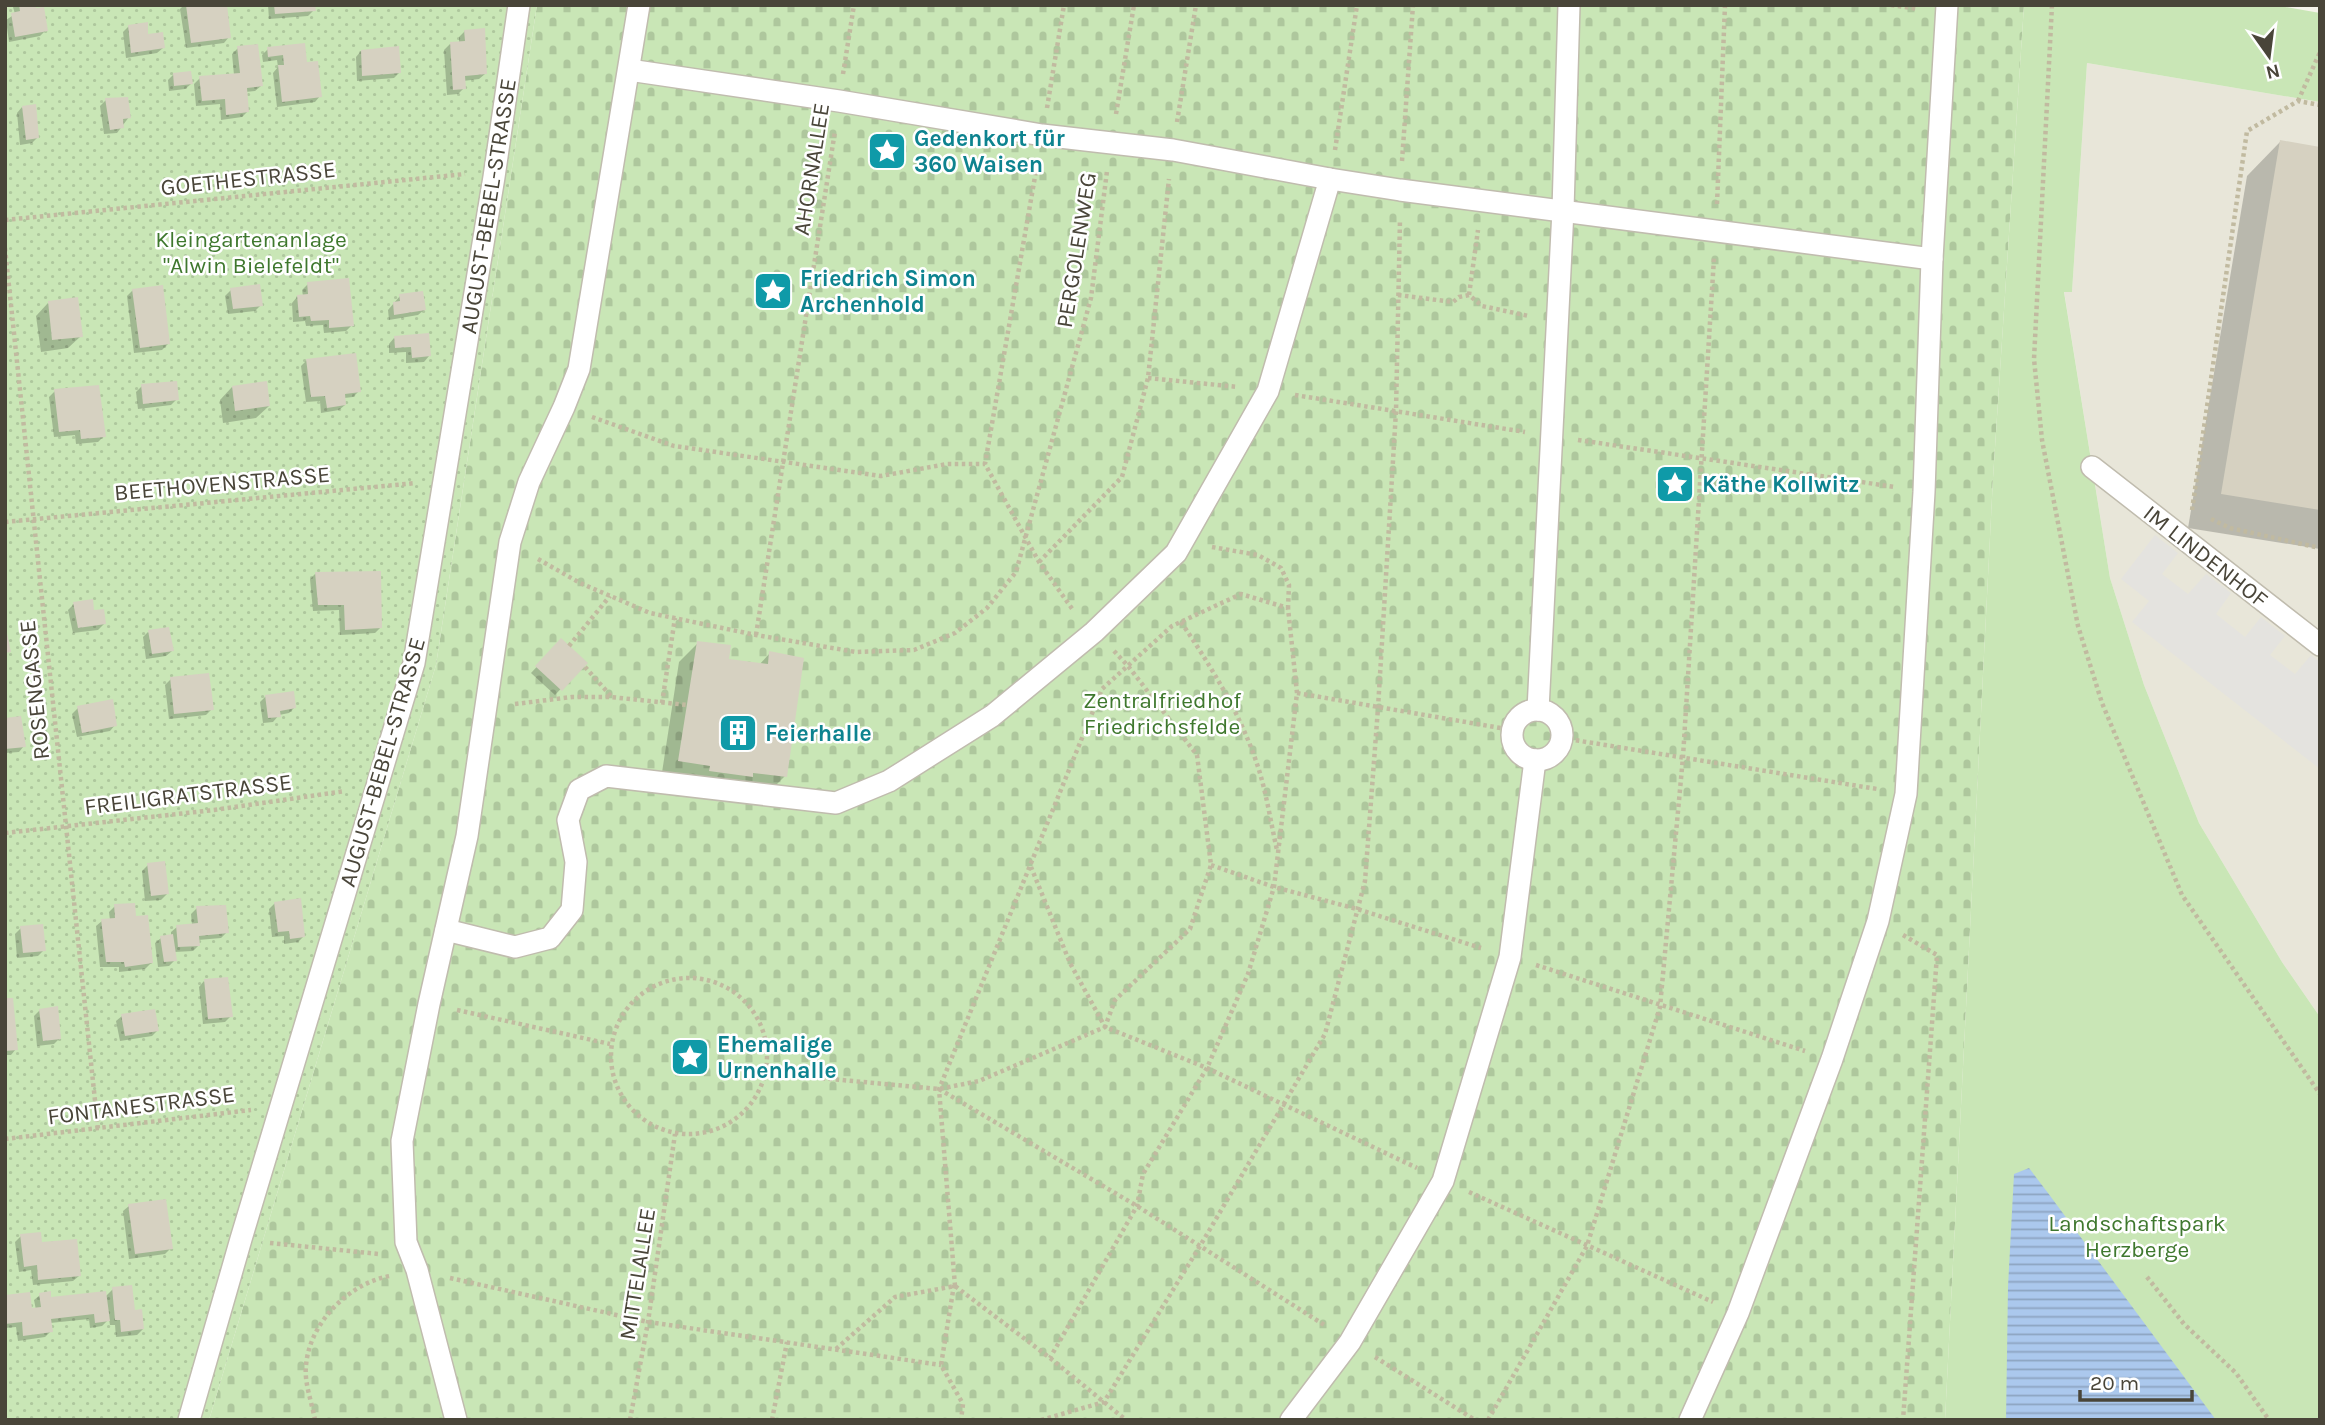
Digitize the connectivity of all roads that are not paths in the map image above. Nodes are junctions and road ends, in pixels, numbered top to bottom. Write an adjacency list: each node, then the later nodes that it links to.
1 (519, 5): 14 (lane, AUGUST-BEBEL-STRASSE)
2 (639, 5): 5 (lane)
3 (1569, 5): 7 (lane)
4 (1947, 5): 8 (lane)
5 (629, 70): 6 (lane); 13 (lane)
6 (1331, 179): 7 (lane); 13 (lane)
7 (1563, 210): 8 (lane); 11 (lane)
8 (1932, 259): 17 (lane)
9 (2092, 467): 10 (lane, IM LINDENHOF)
10 (2320, 645)
11 (1538, 710): 12 (lane); 12 (lane)
12 (1535, 761): 16 (lane)
13 (446, 930): 15 (lane)
14 (189, 1420)
15 (456, 1420)
16 (1291, 1420)
17 (1690, 1420)

